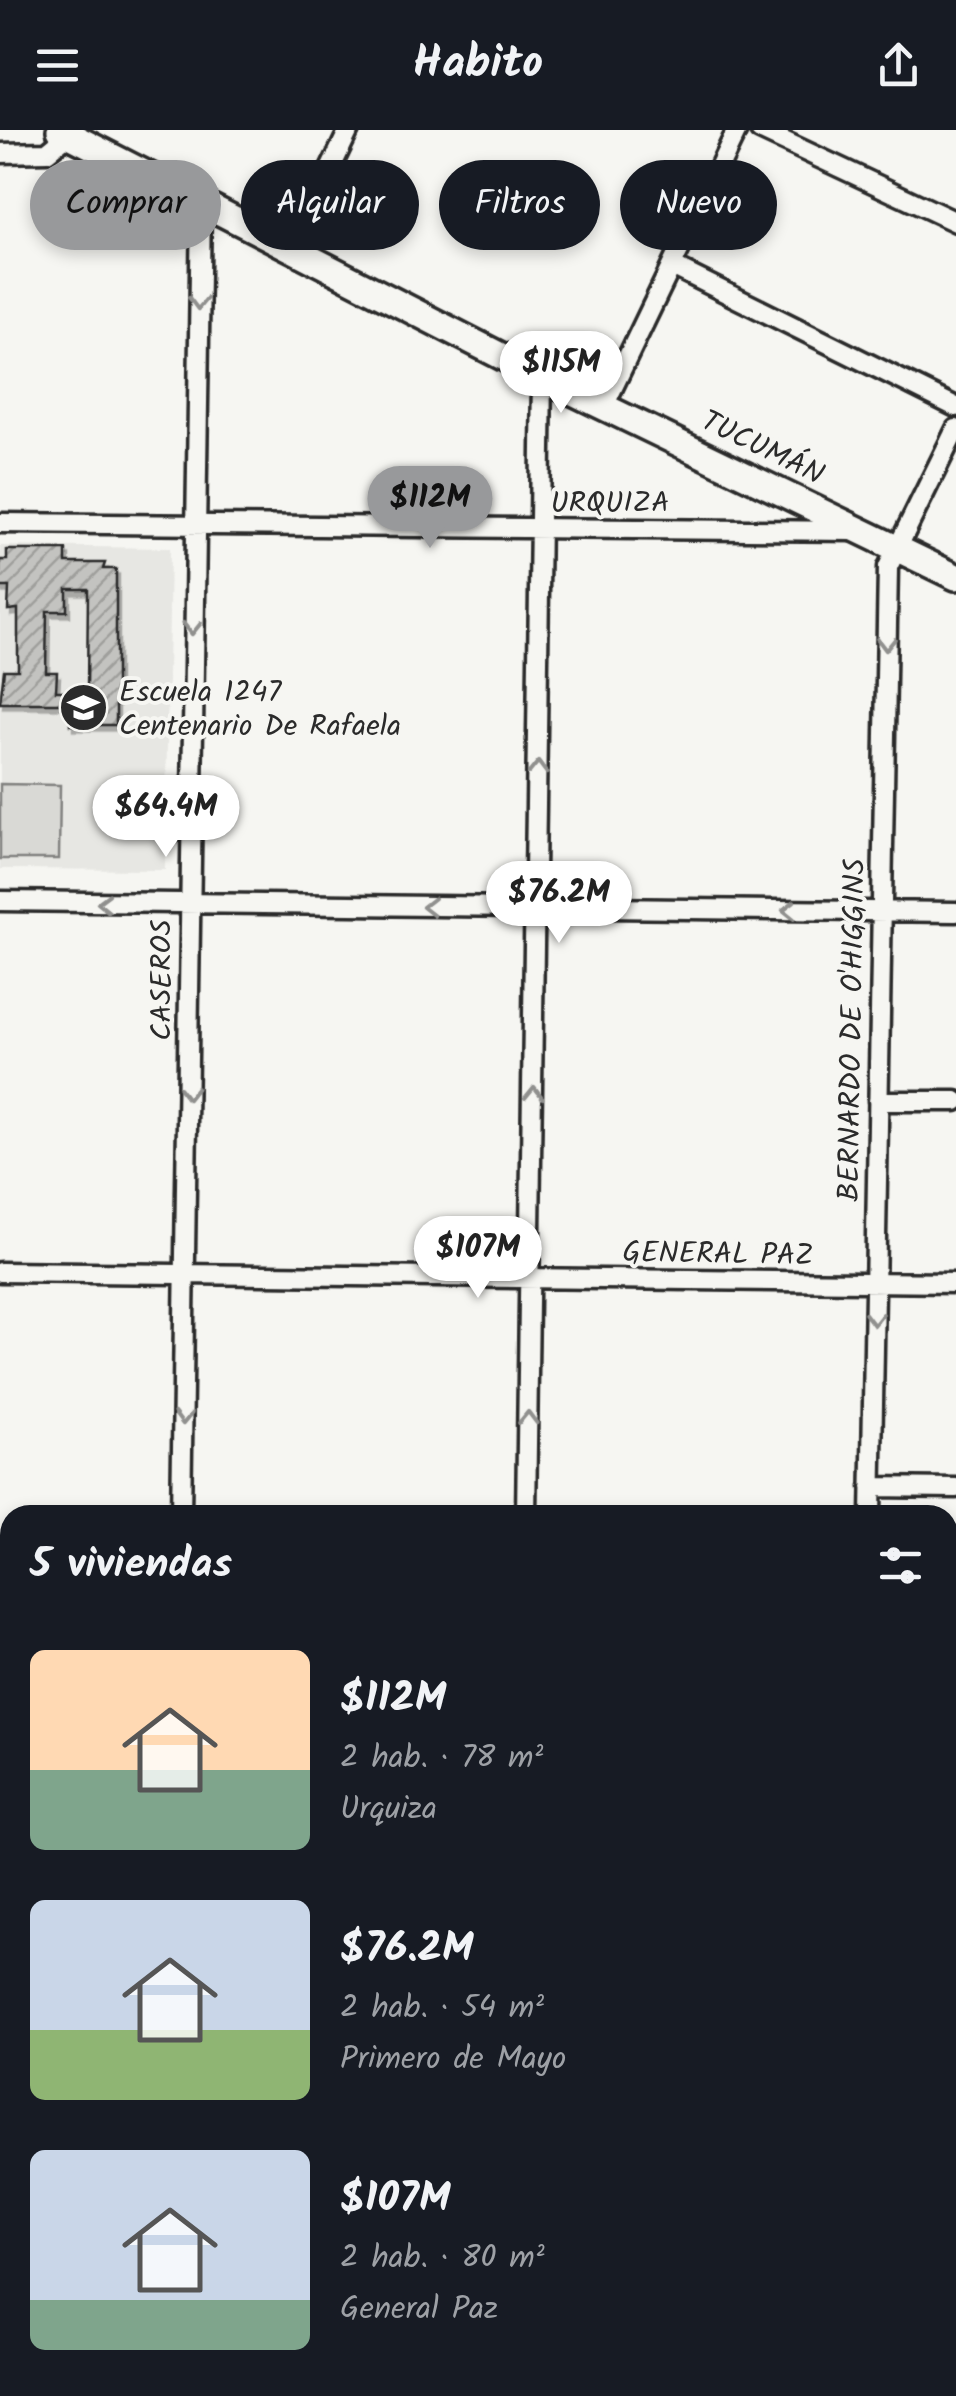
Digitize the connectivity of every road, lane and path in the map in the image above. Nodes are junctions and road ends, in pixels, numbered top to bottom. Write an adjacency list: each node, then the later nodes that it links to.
1 (349, 130): 10 (street)
2 (738, 130): 11 (street)
3 (760, 130): 8 (street)
4 (68, 132): 5 (street); 6 (street, TUCUMÁN)
5 (0, 152)
6 (118, 160)
7 (221, 216): 10 (street, TUCUMÁN)
8 (956, 222)
9 (200, 250): 17 (street, CASEROS, one-way to 17)
10 (291, 251): 12 (street, TUCUMÁN)
11 (672, 266): 13 (street); 14 (street)
12 (542, 377): 13 (street, TUCUMÁN); 18 (street)
13 (604, 406): 19 (street, TUCUMÁN)
14 (956, 408)
15 (956, 429): 20 (street)
16 (0, 523): 17 (street, URQUIZA)
17 (193, 524): 18 (street, URQUIZA); 23 (street, CASEROS, one-way to 23)
18 (540, 529): 19 (street, URQUIZA); 24 (street, one-way to 18)
19 (860, 531): 20 (street, TUCUMÁN)
20 (894, 548): 21 (street, TUCUMÁN); 25 (street, BERNARDO DE O'HIGGINS, one-way to 25)
21 (956, 578)
22 (0, 901): 23 (street, one-way to 22)
23 (189, 905): 24 (street, one-way to 23); 30 (street, CASEROS, one-way to 30)
24 (536, 908): 25 (street, one-way to 24); 31 (street, one-way to 24)
25 (880, 912): 26 (street); 27 (street, BERNARDO DE O'HIGGINS)
26 (956, 912)
27 (878, 1101): 28 (street); 32 (street, BERNARDO DE O'HIGGINS)
28 (956, 1101)
29 (0, 1272): 30 (street, GENERAL PAZ)
30 (186, 1275): 31 (street, GENERAL PAZ); 36 (street, CASEROS, one-way to 36)
31 (531, 1278): 32 (street, GENERAL PAZ); 37 (street, one-way to 31)
32 (874, 1282): 33 (street, GENERAL PAZ); 34 (street, BERNARDO DE O'HIGGINS, one-way to 34)
33 (956, 1283)
34 (872, 1487): 35 (street); 38 (street, BERNARDO DE O'HIGGINS)
35 (956, 1488)
36 (181, 1505)
37 (526, 1505)
38 (871, 1505)

